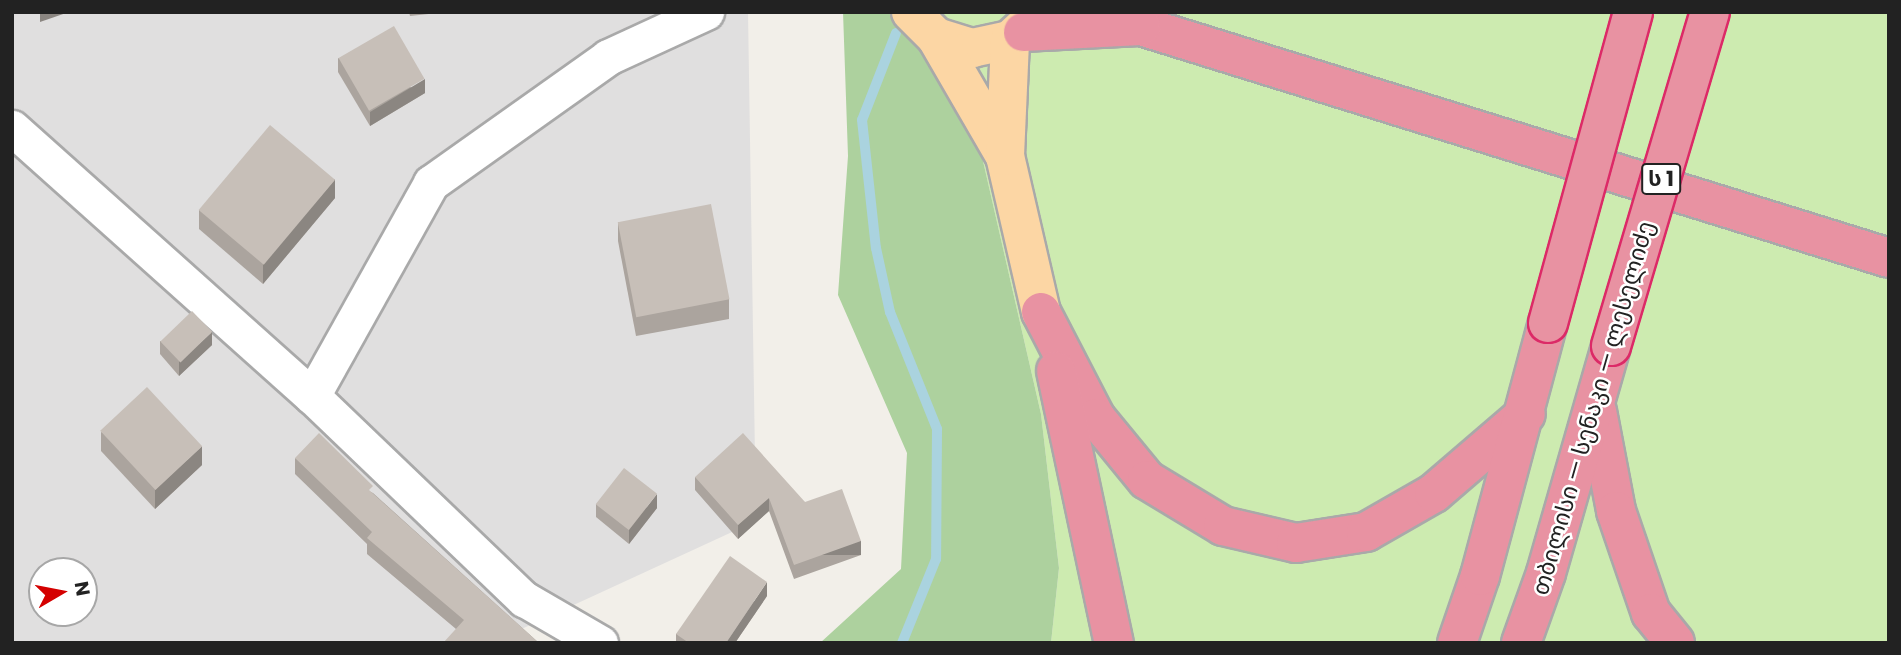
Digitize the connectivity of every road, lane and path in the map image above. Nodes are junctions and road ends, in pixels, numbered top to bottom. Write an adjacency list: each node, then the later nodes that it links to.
1 (706, 12): 11 (street)
2 (1633, 12): 13 (highway, bridge)
3 (1710, 12): 12 (highway, თბილისი — სენაკი — ლესელიძე / ს 1, bridge)
4 (1131, 19): 6 (highway); 9 (highway)
5 (923, 24): 6 (main road); 8 (main road)
6 (1024, 28): 8 (main road)
7 (12, 128): 11 (street)
8 (1005, 156): 10 (main road)
9 (1889, 258)
10 (1041, 312): 13 (highway); 15 (highway)
11 (312, 396): 14 (street)
12 (1596, 405): 17 (highway, თბილისი — სენაკი — ლესელიძე / ს 1); 18 (highway)
13 (1526, 414): 16 (highway)
14 (600, 643)
15 (1114, 643)
16 (1457, 643)
17 (1521, 643)
18 (1675, 643)

